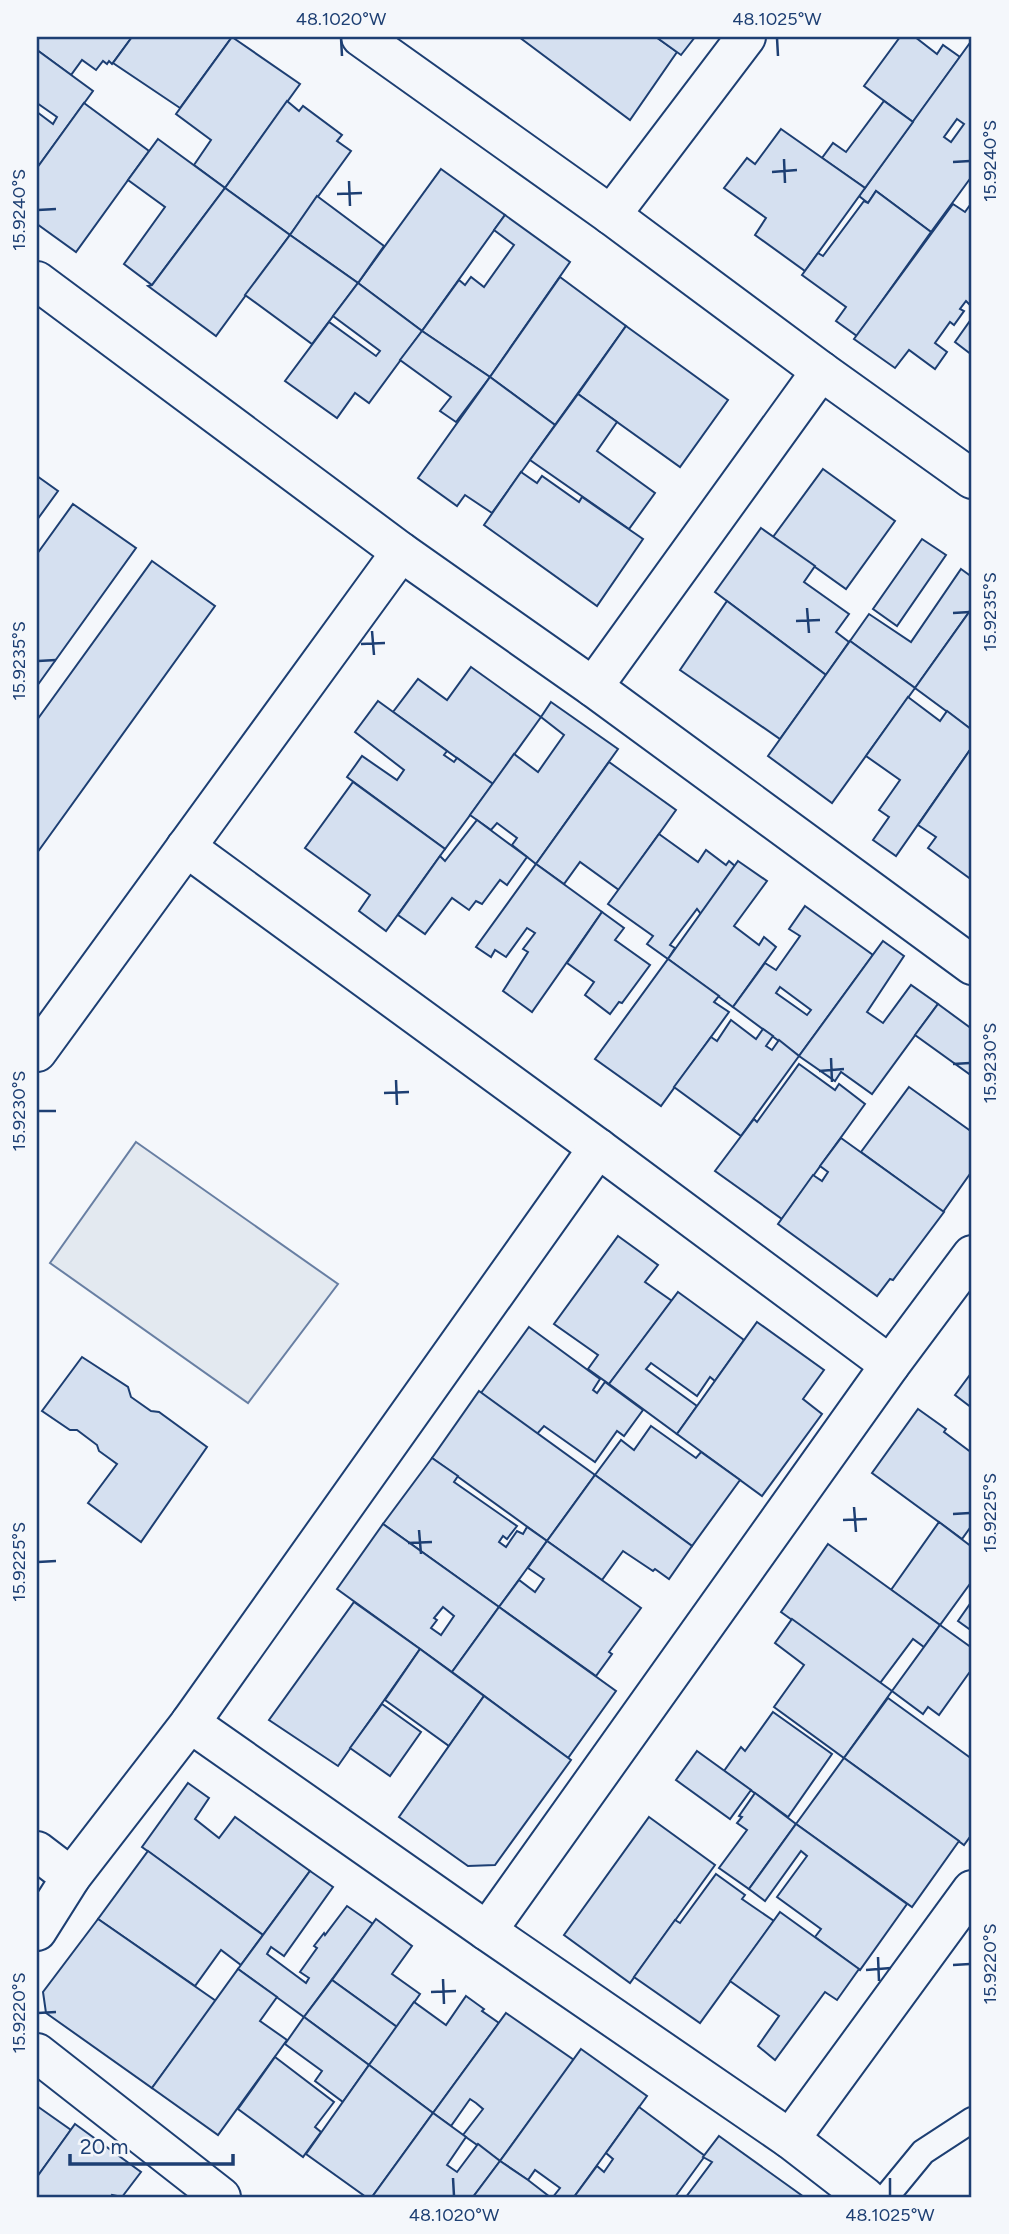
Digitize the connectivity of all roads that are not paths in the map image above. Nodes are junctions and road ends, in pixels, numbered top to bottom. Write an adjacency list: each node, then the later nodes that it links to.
1 (361, 37): 3 (street)
2 (746, 37): 3 (street)
3 (611, 215): 5 (street)
4 (37, 281): 7 (street)
5 (821, 371): 6 (street); 8 (street)
6 (972, 479)
7 (401, 552): 8 (street); 9 (street)
8 (593, 687): 10 (street)
9 (186, 847): 11 (street); 12 (street)
10 (972, 965)
11 (37, 1052)
12 (598, 1148): 14 (street); 15 (street)
13 (972, 1255): 14 (street)
14 (890, 1365): 20 (street)
15 (191, 1723): 17 (street); 20 (street)
16 (37, 1851): 17 (street)
17 (71, 1877): 19 (street)
18 (972, 1889): 23 (street)
19 (37, 1931)
20 (487, 1931): 23 (street)
21 (37, 2053): 24 (street)
22 (972, 2120): 26 (lane)
23 (790, 2139): 25 (street)
24 (221, 2197)
25 (865, 2197)
26 (886, 2197)

